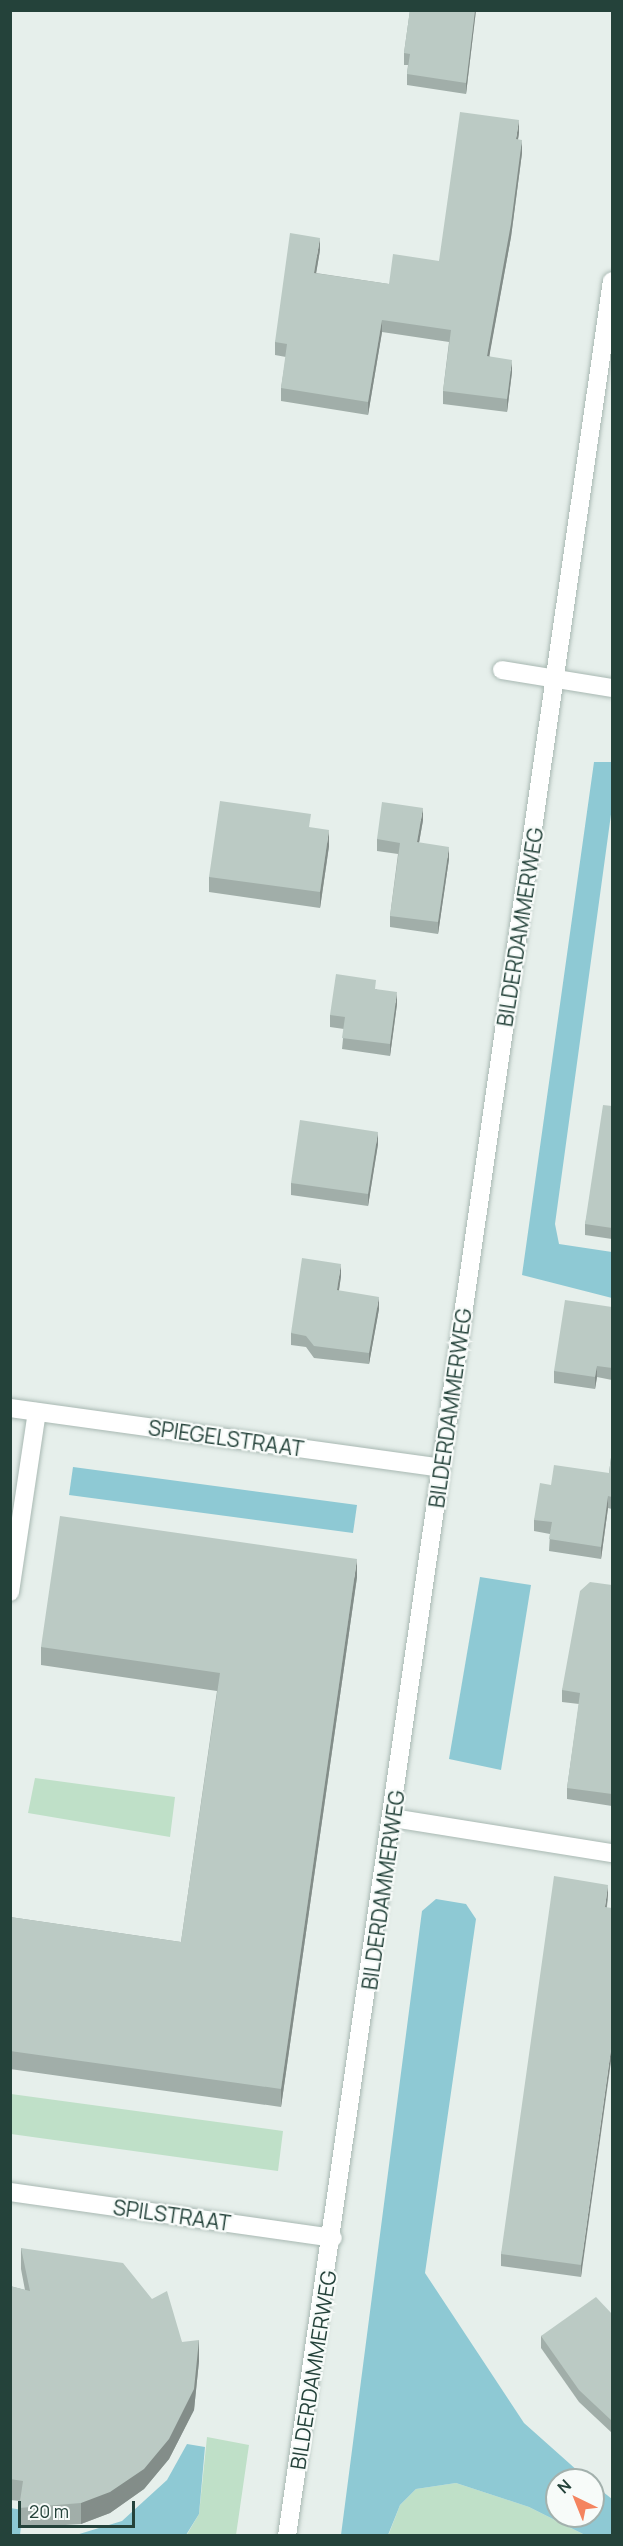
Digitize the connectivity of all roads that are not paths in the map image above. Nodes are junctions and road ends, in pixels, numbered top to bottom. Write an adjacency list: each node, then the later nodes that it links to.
1 (612, 281): 3 (street, BILDERDAMMERWEG)
2 (502, 670): 3 (street)
3 (559, 680): 4 (street); 7 (street, BILDERDAMMERWEG)
4 (612, 688)
5 (10, 1408): 6 (street, SPIEGELSTRAAT)
6 (37, 1412): 7 (street, SPIEGELSTRAAT); 8 (street)
7 (441, 1468): 9 (street, BILDERDAMMERWEG)
8 (10, 1592)
9 (393, 1818): 10 (street); 12 (street, BILDERDAMMERWEG)
10 (612, 1853)
11 (10, 2192): 12 (street, SPILSTRAAT)
12 (333, 2238): 13 (street, BILDERDAMMERWEG)
13 (287, 2535)

